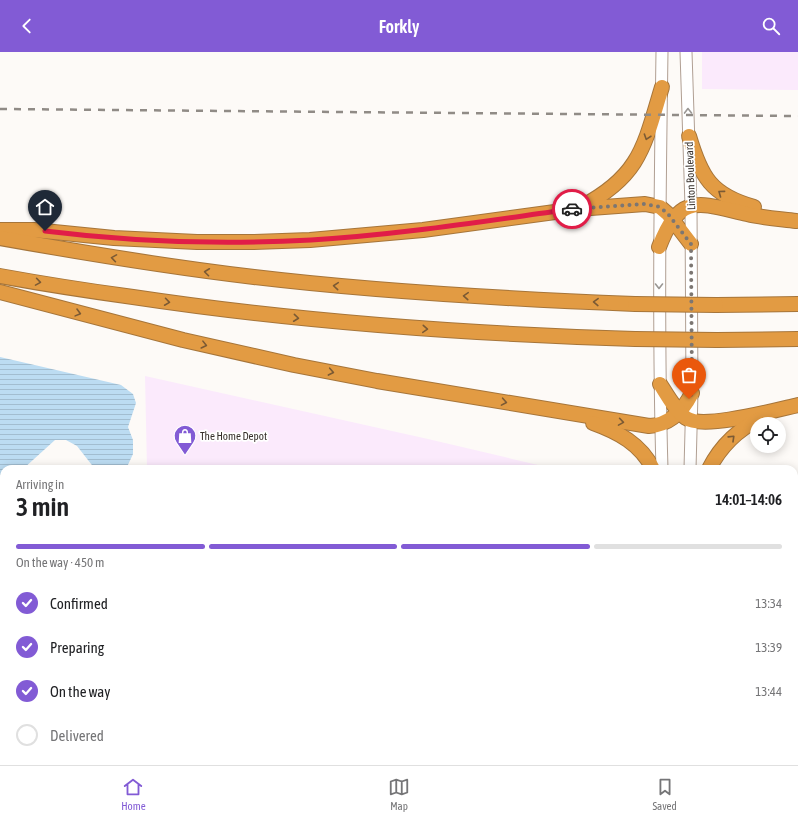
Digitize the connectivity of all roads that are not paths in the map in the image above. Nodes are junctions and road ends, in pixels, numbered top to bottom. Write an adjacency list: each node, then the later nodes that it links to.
1 (662, 52): 3 (main road)
2 (686, 52): 4 (main road, Linton Boulevard, one-way to 2)
3 (662, 87): 6 (main road); 7 (highway, one-way to 7)
4 (689, 136): 5 (main road, Linton Boulevard); 9 (highway, one-way to 4)
5 (691, 206): 8 (highway); 9 (highway); 12 (main road, Linton Boulevard)
6 (660, 207): 7 (highway); 8 (highway); 13 (main road)
7 (577, 209): 10 (highway)
8 (673, 218): 12 (highway); 13 (highway)
9 (797, 222)
10 (0, 230)
11 (0, 238): 16 (highway, one-way to 11, bridge)
12 (691, 244): 19 (main road, Linton Boulevard)
13 (659, 247): 18 (main road, one-way to 18)
14 (0, 276): 17 (highway, one-way to 17, bridge)
15 (0, 292): 23 (highway, one-way to 23)
16 (798, 304)
17 (798, 339)
18 (660, 384): 22 (highway); 25 (main road)
19 (692, 393): 22 (highway); 24 (main road, Linton Boulevard)
20 (798, 405): 21 (highway)
21 (779, 409): 24 (highway); 29 (highway, one-way to 21)
22 (680, 412): 24 (highway); 25 (highway)
23 (569, 413): 25 (highway, one-way to 25); 26 (highway)
24 (691, 421): 28 (main road, Linton Boulevard)
25 (660, 424): 27 (main road)
26 (651, 465)
27 (662, 465)
28 (690, 465)
29 (711, 465)

